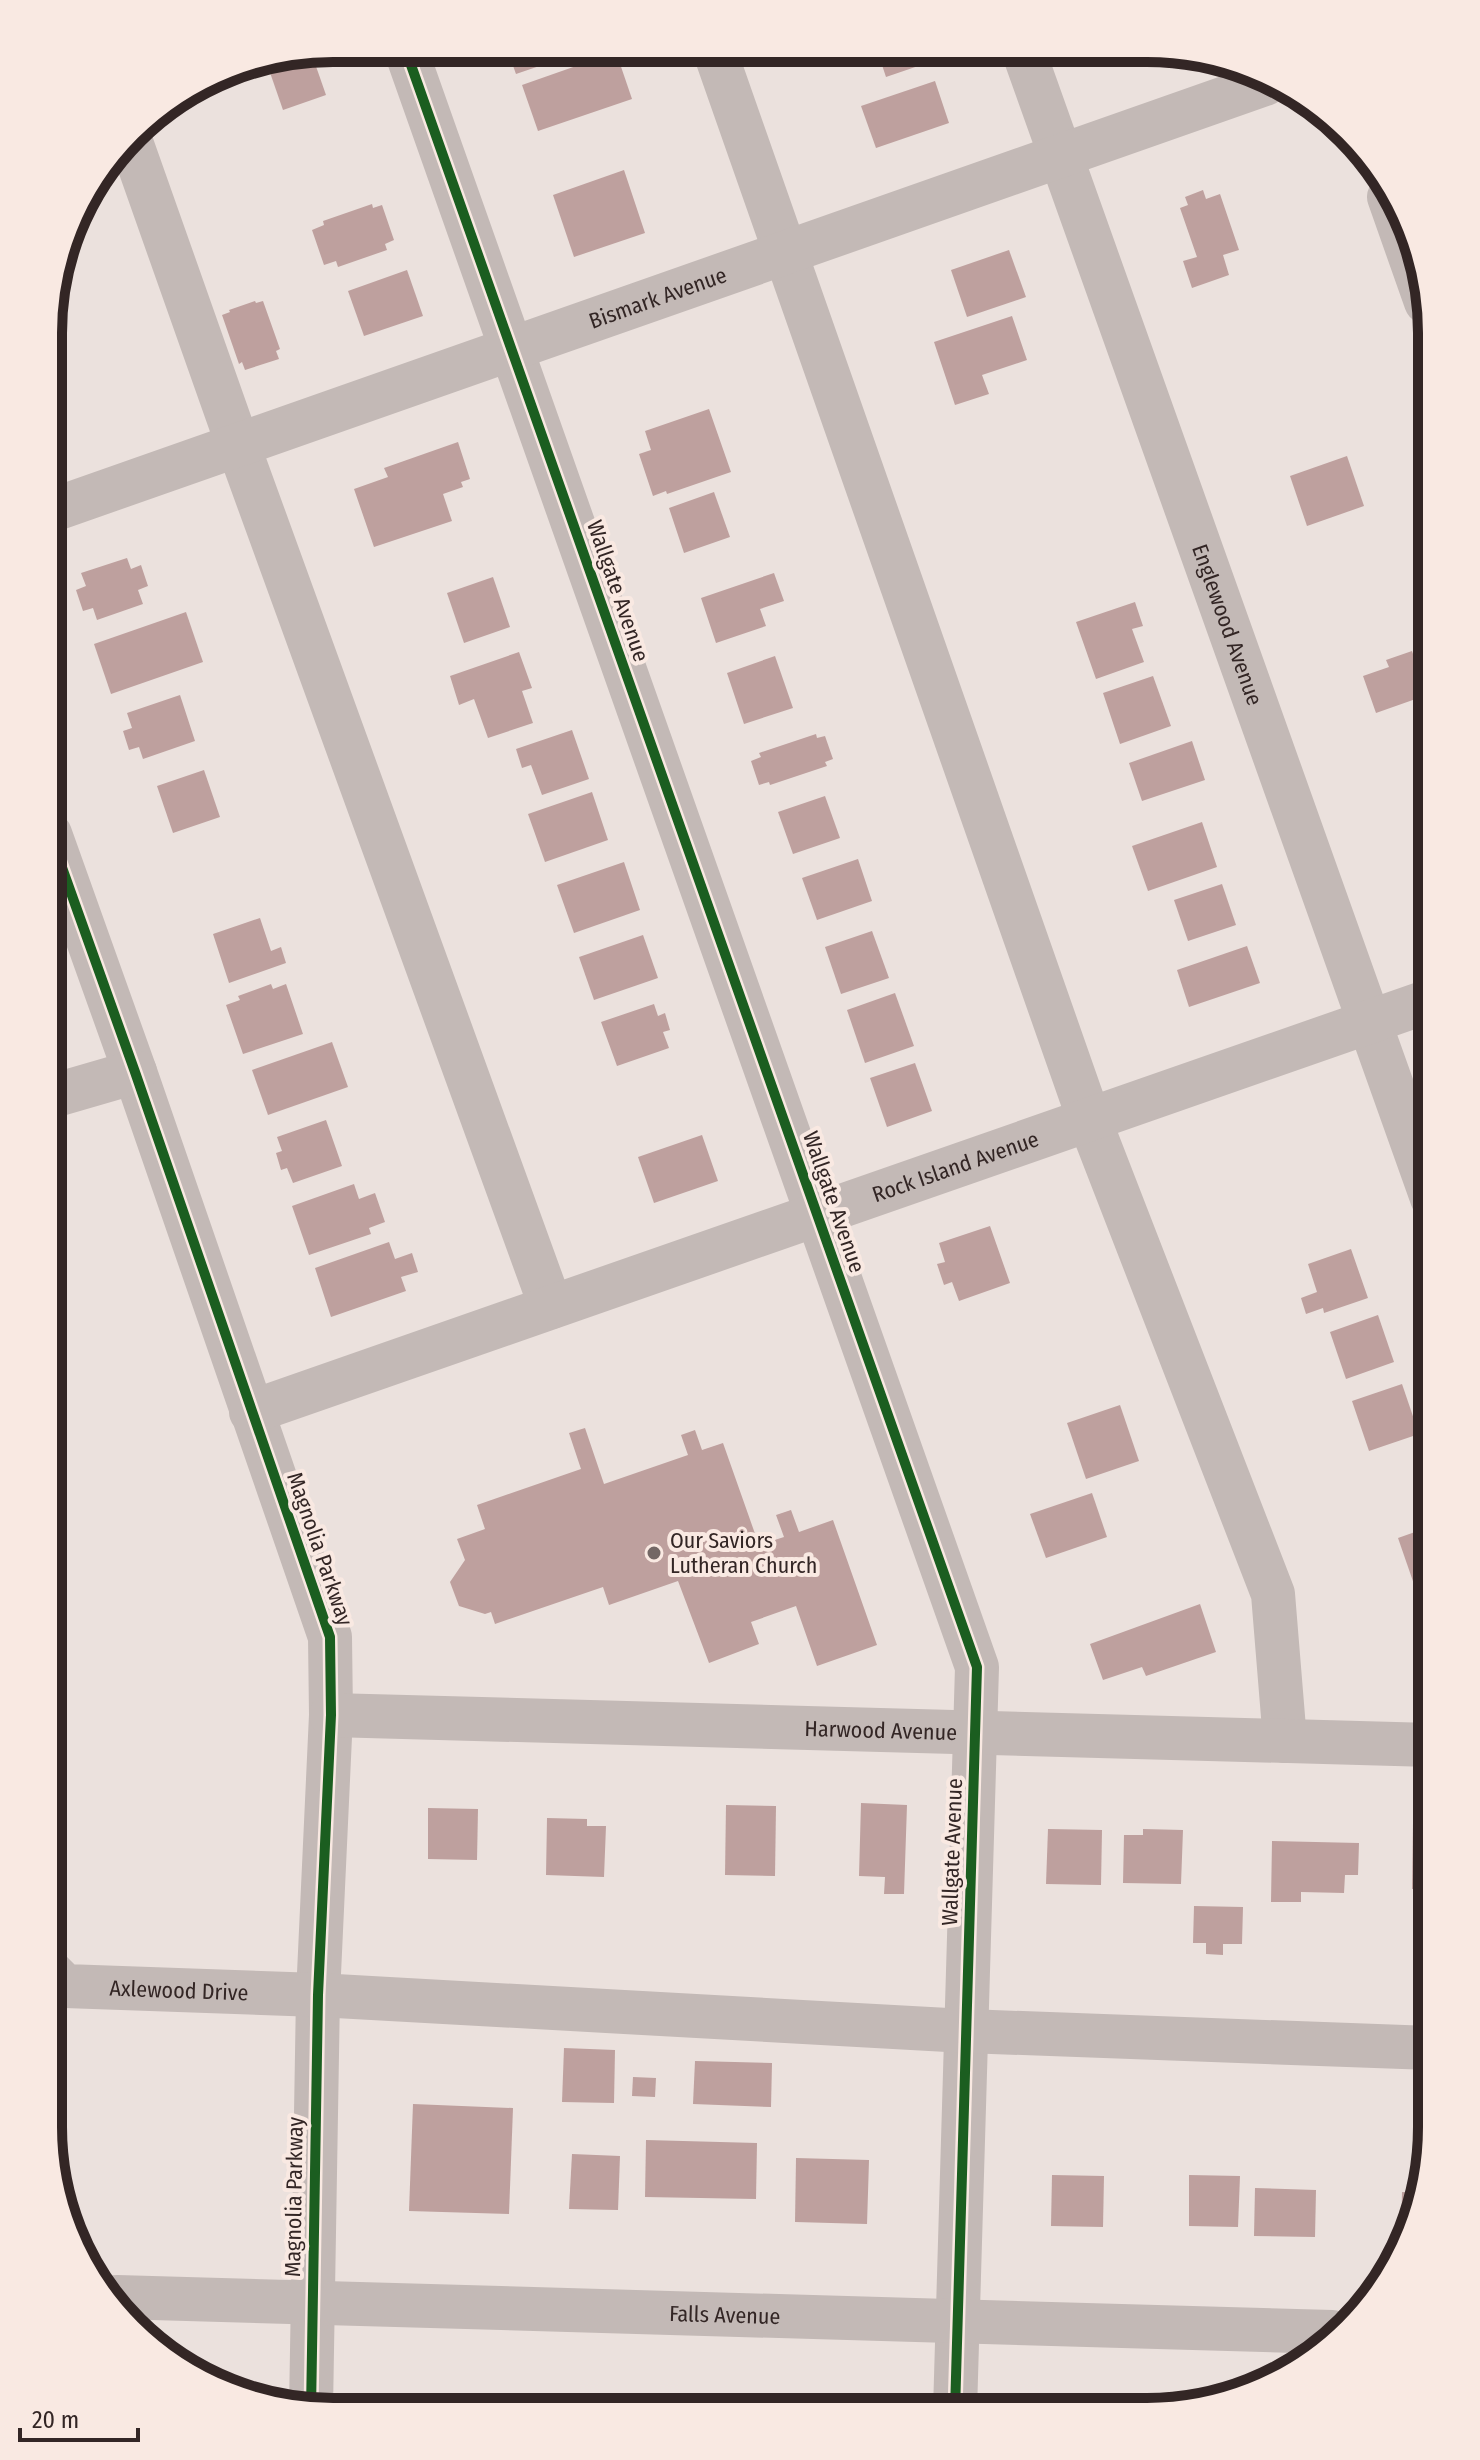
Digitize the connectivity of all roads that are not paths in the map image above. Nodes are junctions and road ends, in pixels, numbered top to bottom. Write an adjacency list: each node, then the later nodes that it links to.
1 (410, 62): 8 (street, Wallgate Avenue)
2 (719, 62): 7 (street)
3 (1027, 62): 6 (street, Englewood Avenue)
4 (1258, 86): 6 (street, Bismark Avenue)
5 (134, 150): 9 (street)
6 (1061, 156): 7 (street, Bismark Avenue); 13 (street, Englewood Avenue)
7 (786, 253): 8 (street, Bismark Avenue); 16 (street)
8 (511, 349): 9 (street, Bismark Avenue); 18 (street, Wallgate Avenue)
9 (238, 445): 10 (street, Bismark Avenue); 19 (street)
10 (62, 507)
11 (62, 868): 14 (street, Magnolia Parkway)
12 (1418, 1005): 13 (street, Rock Island Avenue)
13 (1369, 1022): 16 (street, Rock Island Avenue); 17 (street, Englewood Avenue)
14 (135, 1072): 15 (street); 20 (street, Magnolia Parkway)
15 (62, 1093)
16 (1089, 1119): 18 (street, Rock Island Avenue); 23 (street)
17 (1418, 1158)
18 (817, 1214): 19 (street, Rock Island Avenue); 22 (street, Wallgate Avenue)
19 (551, 1307): 20 (street, Rock Island Avenue)
20 (251, 1412): 21 (street, Magnolia Parkway)
21 (331, 1715): 22 (street, Harwood Avenue); 26 (street, Magnolia Parkway)
22 (976, 1733): 23 (street, Harwood Avenue); 27 (street, Wallgate Avenue)
23 (1285, 1741): 24 (street, Harwood Avenue)
24 (1417, 1745)
25 (62, 1983): 26 (street, Axlewood Drive)
26 (318, 1995): 27 (street, Axlewood Drive); 30 (street, Magnolia Parkway)
27 (966, 2031): 28 (street, Axlewood Drive); 31 (street, Wallgate Avenue)
28 (1417, 2047)
29 (122, 2297): 30 (street, Falls Avenue)
30 (312, 2303): 31 (street, Falls Avenue); 33 (street, Magnolia Parkway)
31 (957, 2321): 32 (street, Falls Avenue); 34 (street, Wallgate Avenue)
32 (1324, 2332)
33 (311, 2397)
34 (955, 2398)

